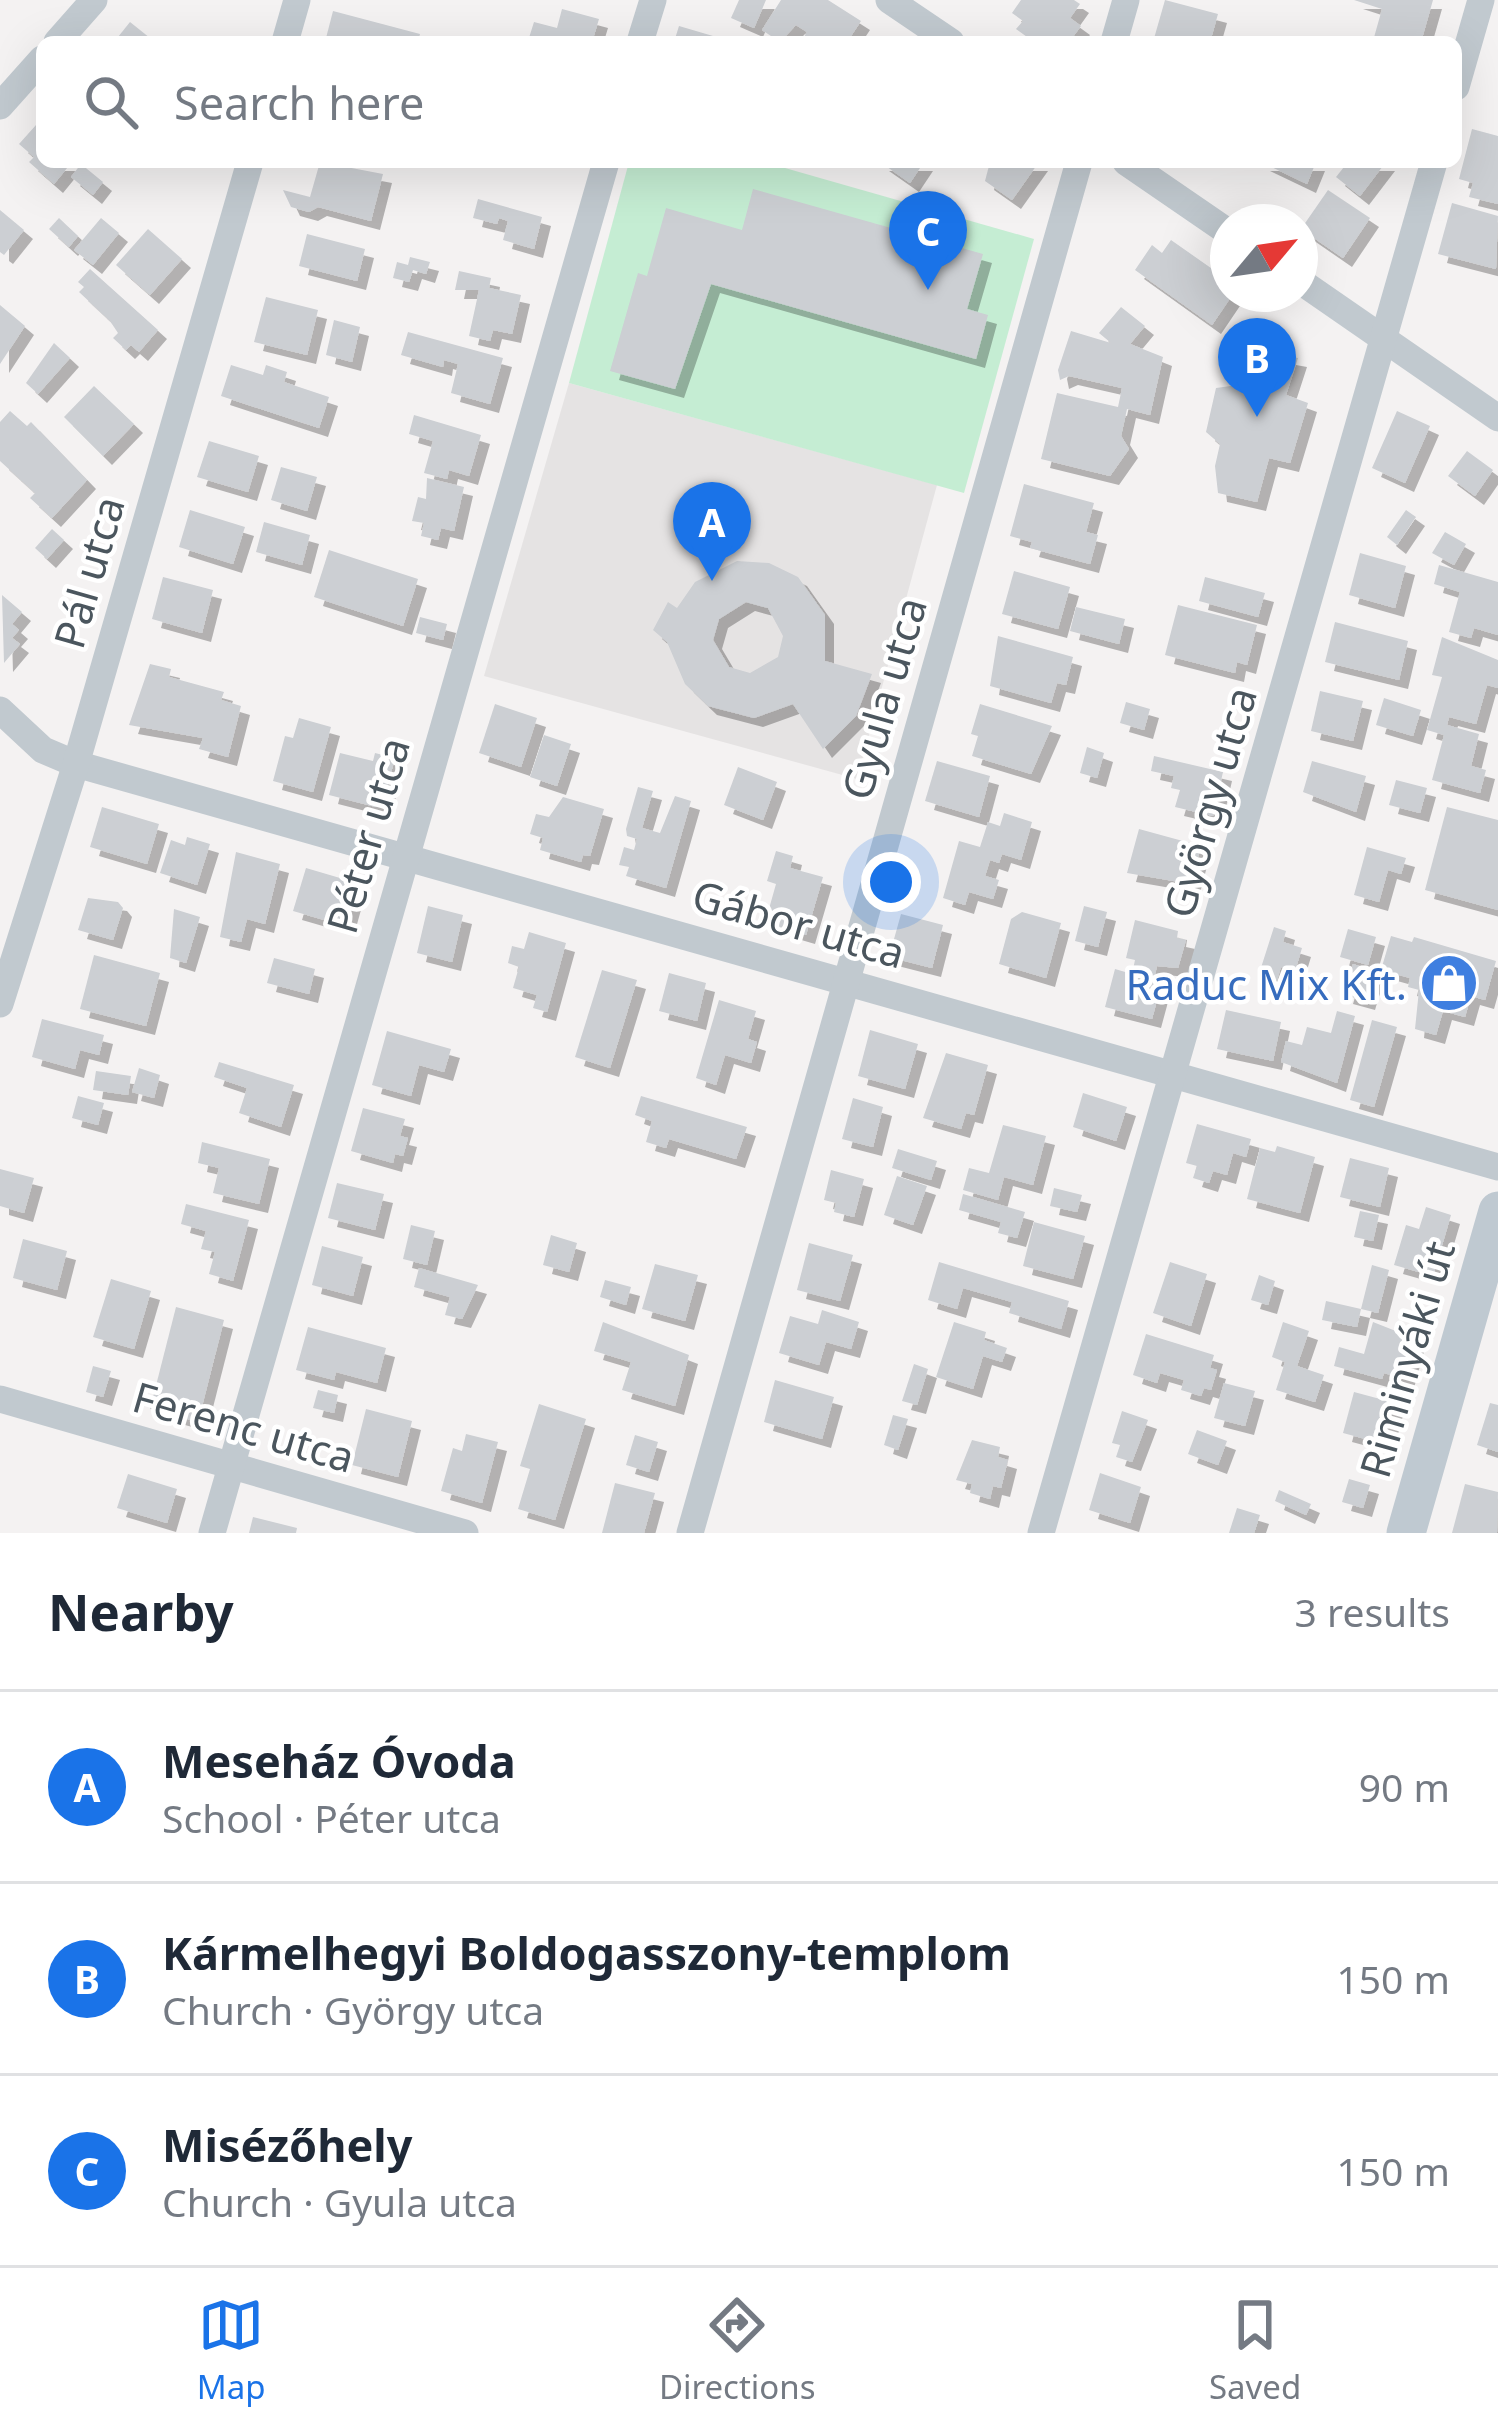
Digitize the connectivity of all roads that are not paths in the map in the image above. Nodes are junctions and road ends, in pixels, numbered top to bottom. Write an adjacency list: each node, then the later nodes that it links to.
1 (94, 0): 7 (street)
2 (297, 0): 8 (street)
3 (652, 0): 9 (street)
4 (890, 0): 10 (street)
5 (1126, 0): 11 (street)
6 (1481, 0): 13 (street)
7 (62, 36)
8 (287, 36)
9 (642, 36)
10 (942, 36)
11 (1116, 36)
12 (36, 66): 14 (street)
13 (1462, 66)
14 (0, 106)
15 (248, 168): 25 (street, Pál utca)
16 (604, 168): 26 (street, Péter utca)
17 (1076, 168): 27 (street, Gyula utca)
18 (1135, 168): 20 (street)
19 (1432, 168): 22 (street, György utca)
20 (1210, 220)
21 (1318, 293): 22 (street)
22 (1383, 338): 23 (street); 29 (street, György utca)
23 (1498, 418)
24 (0, 710): 25 (street, Gábor utca)
25 (76, 764): 26 (street, Gábor utca); 28 (street, Pál utca)
26 (405, 855): 27 (street, Gábor utca); 33 (street, Péter utca)
27 (847, 980): 29 (street, Gábor utca); 36 (street, Gyula utca)
28 (0, 1004)
29 (1176, 1074): 30 (street, Gábor utca); 37 (street, György utca)
30 (1498, 1167)
31 (1498, 1211): 38 (main road, Riminyáki út)
32 (0, 1399): 33 (street, Ferenc utca)
33 (232, 1468): 34 (street, Péter utca); 35 (street, Ferenc utca)
34 (212, 1533)
35 (465, 1533)
36 (690, 1533)
37 (1042, 1533)
38 (1406, 1533)

